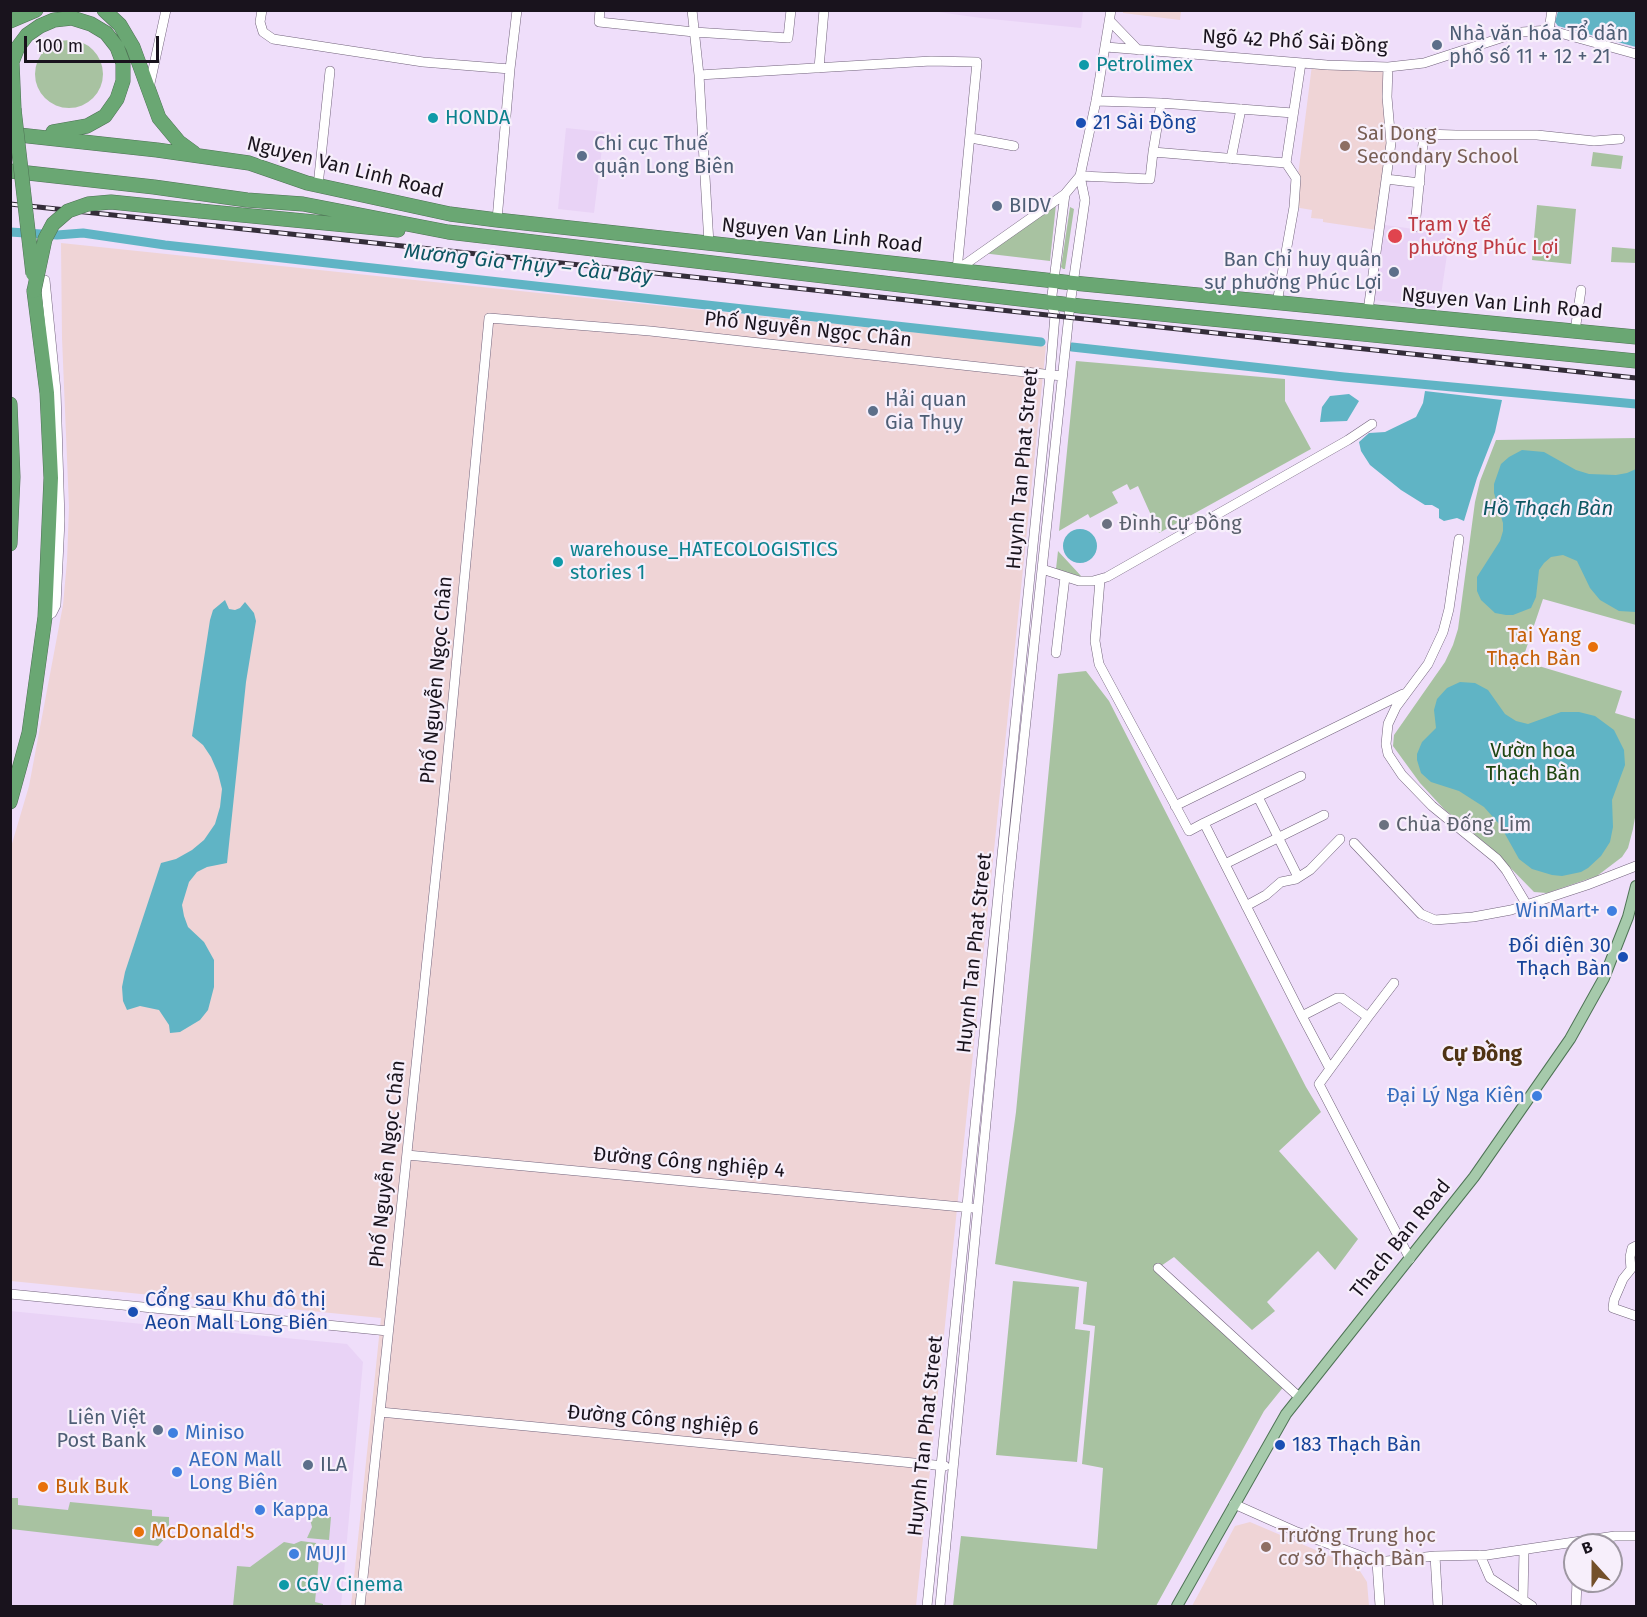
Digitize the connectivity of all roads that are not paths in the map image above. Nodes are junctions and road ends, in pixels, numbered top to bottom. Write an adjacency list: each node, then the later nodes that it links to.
1 (36, 10): 12 (highway)
2 (104, 10): 25 (highway)
3 (166, 10): 25 (street)
4 (518, 10): 21 (street)
5 (600, 10): 14 (street)
6 (692, 10): 14 (street)
7 (791, 10): 14 (street)
8 (824, 10): 20 (street)
9 (1552, 10): 13 (street)
10 (260, 11): 21 (street)
11 (1110, 16): 15 (street); 16 (street)
12 (10, 21)
13 (1549, 30): 17 (street); 19 (street, Ngõ 42 Phố Sài Đồng)
14 (694, 32): 23 (street)
15 (1106, 47): 16 (street, Ngõ 42 Phố Sài Đồng); 26 (street)
16 (1138, 50): 18 (street, Ngõ 42 Phố Sài Đồng)
17 (1636, 54)
18 (1301, 63): 19 (street, Ngõ 42 Phố Sài Đồng); 30 (street)
19 (1388, 67): 31 (street)
20 (819, 68): 23 (street); 34 (street)
21 (510, 69): 47 (street)
22 (330, 71): 45 (street)
23 (699, 75): 50 (street)
24 (10, 87): 28 (main road)
25 (148, 90): 39 (highway)
26 (1096, 101): 27 (street); 42 (street)
27 (1161, 103): 29 (street); 37 (street)
28 (14, 109): 33 (highway); 58 (highway, bridge)
29 (1241, 109): 30 (street); 38 (street)
30 (1293, 113): 40 (street)
31 (1392, 133): 32 (street); 43 (street)
32 (1424, 133): 35 (street); 44 (street)
33 (16, 134): 39 (highway, Nguyen Van Linh Road)
34 (971, 138): 36 (street); 52 (street)
35 (1620, 139)
36 (1014, 146)
37 (1153, 152): 38 (street); 42 (street)
38 (1231, 159): 40 (street)
39 (228, 160): 45 (highway, Nguyen Van Linh Road)
40 (1286, 163): 60 (street)
41 (10, 171): 49 (highway, Nguyen Van Linh Road)
42 (1080, 176): 46 (street); 56 (street, Huynh Tan Phat Street)
43 (1386, 179): 44 (street); 62 (street)
44 (1420, 183): 48 (street)
45 (318, 186): 47 (highway, Nguyen Van Linh Road)
46 (1065, 194): 52 (street); 54 (street, Huynh Tan Phat Street)
47 (497, 220): 50 (highway, Nguyen Van Linh Road)
48 (1415, 227)
49 (448, 232): 55 (highway, Nguyen Van Linh Road); 58 (highway, bridge)
50 (709, 244): 51 (highway, Nguyen Van Linh Road)
51 (893, 264): 52 (highway, Nguyen Van Linh Road); 55 (highway)
52 (957, 270): 54 (highway, Nguyen Van Linh Road)
53 (45, 280): 75 (street)
54 (1054, 281): 56 (highway, Nguyen Van Linh Road); 59 (street, Huynh Tan Phat Street)
55 (890, 283): 59 (highway, Nguyen Van Linh Road)
56 (1073, 284): 60 (highway, Nguyen Van Linh Road); 61 (street, Huynh Tan Phat Street)
57 (1581, 290): 63 (street)
58 (34, 291): 75 (highway)
59 (1052, 303): 61 (highway, Nguyen Van Linh Road); 66 (street, Huynh Tan Phat Street)
60 (1277, 303): 62 (highway, Nguyen Van Linh Road)
61 (1070, 305): 65 (highway, Nguyen Van Linh Road); 67 (street, Huynh Tan Phat Street)
62 (1368, 311): 63 (highway, Nguyen Van Linh Road)
63 (1575, 331): 64 (highway, Nguyen Van Linh Road)
64 (1636, 337)
65 (1636, 361)
66 (1050, 375): 67 (street); 78 (street, Huynh Tan Phat Street); 98 (street, Phố Nguyễn Ngọc Chân)
67 (1062, 376): 72 (street, Huynh Tan Phat Street)
68 (10, 404): 71 (highway)
69 (1372, 424): 74 (street)
70 (1459, 539): 77 (street)
71 (10, 544)
72 (1042, 569): 73 (street); 78 (street, Huynh Tan Phat Street)
73 (1065, 576): 74 (street); 76 (street)
74 (1100, 580): 82 (street)
75 (45, 617): 81 (highway)
76 (1056, 653)
77 (1408, 691): 82 (street); 92 (street)
78 (1021, 723): 99 (street, Huynh Tan Phat Street)
79 (1301, 776): 80 (street)
80 (1258, 796): 84 (street); 85 (street)
81 (10, 802)
82 (1175, 806): 84 (street)
83 (1324, 815): 85 (street)
84 (1204, 823): 88 (street)
85 (1279, 838): 88 (street); 90 (street)
86 (1340, 839): 90 (street)
87 (1354, 843): 92 (street)
88 (1225, 864): 93 (street)
89 (1636, 866): 92 (street)
90 (1298, 877): 93 (street)
91 (1636, 886): 101 (main road, Thach Ban Road)
92 (1527, 905)
93 (1246, 906): 95 (street)
94 (1394, 982): 96 (street)
95 (1302, 1016): 96 (street); 97 (street)
96 (1368, 1017): 97 (street)
97 (1330, 1069): 101 (street)
98 (406, 1155): 99 (street, Đường Công nghiệp 4); 106 (street, Phố Nguyễn Ngọc Chân)
99 (973, 1208): 107 (street, Huynh Tan Phat Street); 108 (street, Huynh Tan Phat Street)
100 (1636, 1246): 103 (street)
101 (1410, 1259): 109 (main road, Thach Ban Road)
102 (1158, 1268): 109 (street)
103 (1634, 1270): 105 (street)
104 (10, 1294): 106 (street)
105 (1636, 1316)
106 (388, 1331): 110 (street, Phố Nguyễn Ngọc Chân)
107 (951, 1369): 108 (street); 111 (street, Huynh Tan Phat Street)
108 (962, 1370): 112 (street, Huynh Tan Phat Street)
109 (1299, 1397): 113 (main road, Thach Ban Road)
110 (380, 1412): 111 (street, Đường Công nghiệp 6); 120 (street, Phố Nguyễn Ngọc Chân)
111 (942, 1466): 112 (street, Đường Công nghiệp 6); 121 (street, Huynh Tan Phat Street)
112 (953, 1467): 122 (street, Huynh Tan Phat Street)
113 (1234, 1504): 118 (street); 123 (main road, Thach Ban Road)
114 (1563, 1546): 115 (street)
115 (1524, 1550): 116 (street); 119 (street)
116 (1480, 1555): 117 (street); 119 (street)
117 (1435, 1556): 118 (street); 125 (street)
118 (1377, 1562): 124 (street)
119 (1523, 1599): 126 (street)
120 (360, 1606)
121 (927, 1606)
122 (940, 1606)
123 (1177, 1606)
124 (1380, 1606)
125 (1440, 1606)
126 (1532, 1606)

